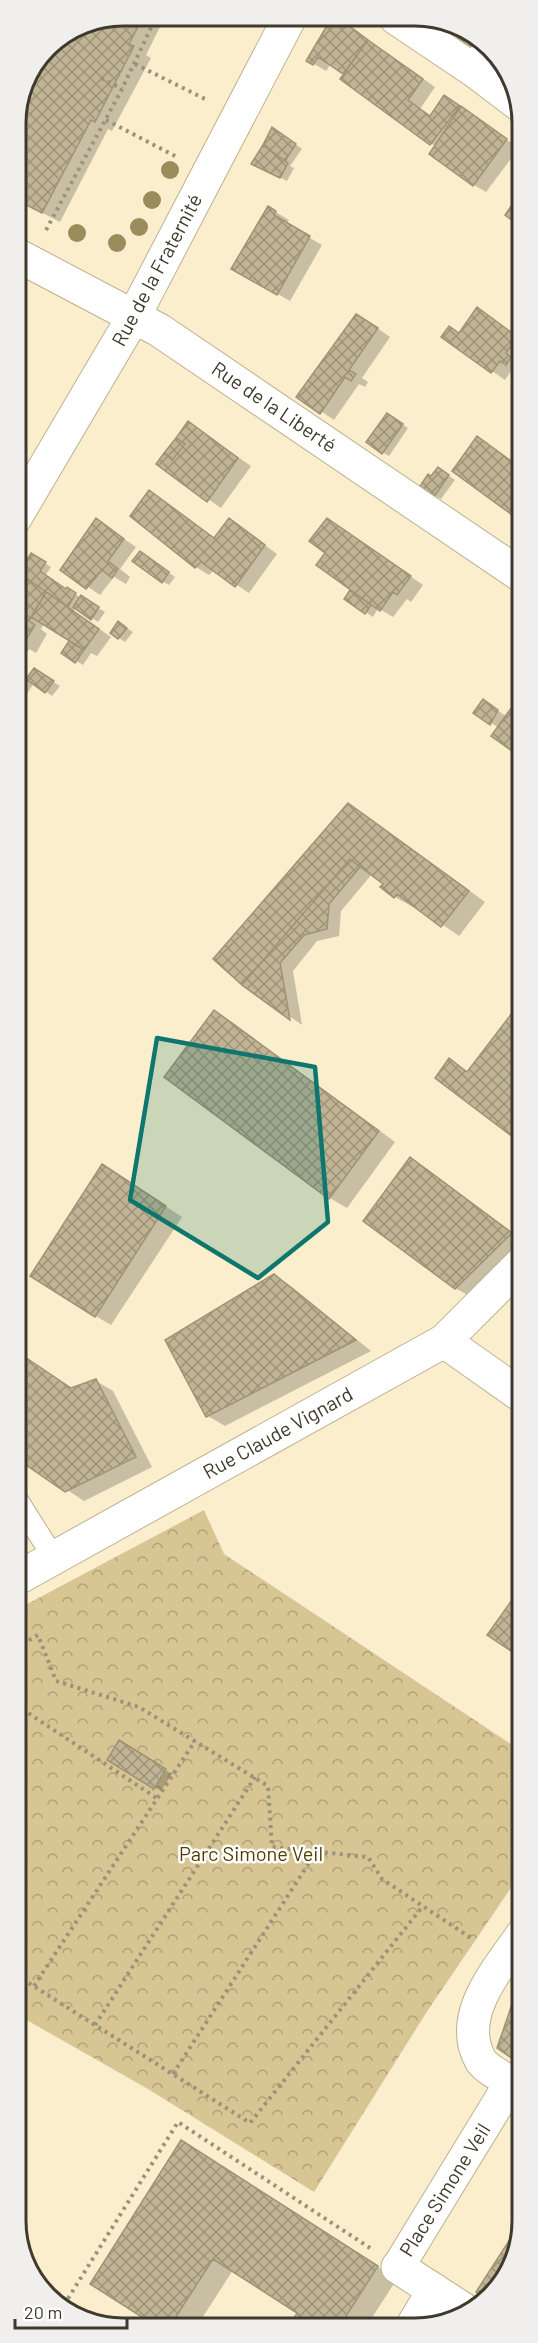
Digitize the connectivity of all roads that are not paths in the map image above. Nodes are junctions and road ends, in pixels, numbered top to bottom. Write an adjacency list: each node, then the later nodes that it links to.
1 (285, 26): 6 (street, Rue de la Fraternité)
2 (413, 26): 3 (street)
3 (483, 60): 4 (street)
4 (504, 86)
5 (26, 260): 6 (street, Rue de la Liberté)
6 (134, 316): 7 (street, Rue de la Fraternité); 8 (street, Rue de la Liberté)
7 (26, 499)
8 (512, 569)
9 (512, 1273): 10 (street, Rue Claude Vignard)
10 (444, 1341): 11 (street); 13 (street, Rue Claude Vignard)
11 (512, 1389)
12 (26, 1514): 13 (lane)
13 (54, 1558): 14 (street, Rue Claude Vignard)
14 (26, 1573)
15 (512, 1949): 16 (street)
16 (512, 2083)
17 (512, 2094): 18 (street, Place Simone Veil)
18 (398, 2267): 19 (street)
19 (434, 2290): 20 (street); 21 (street)
20 (459, 2306)
21 (417, 2318)

